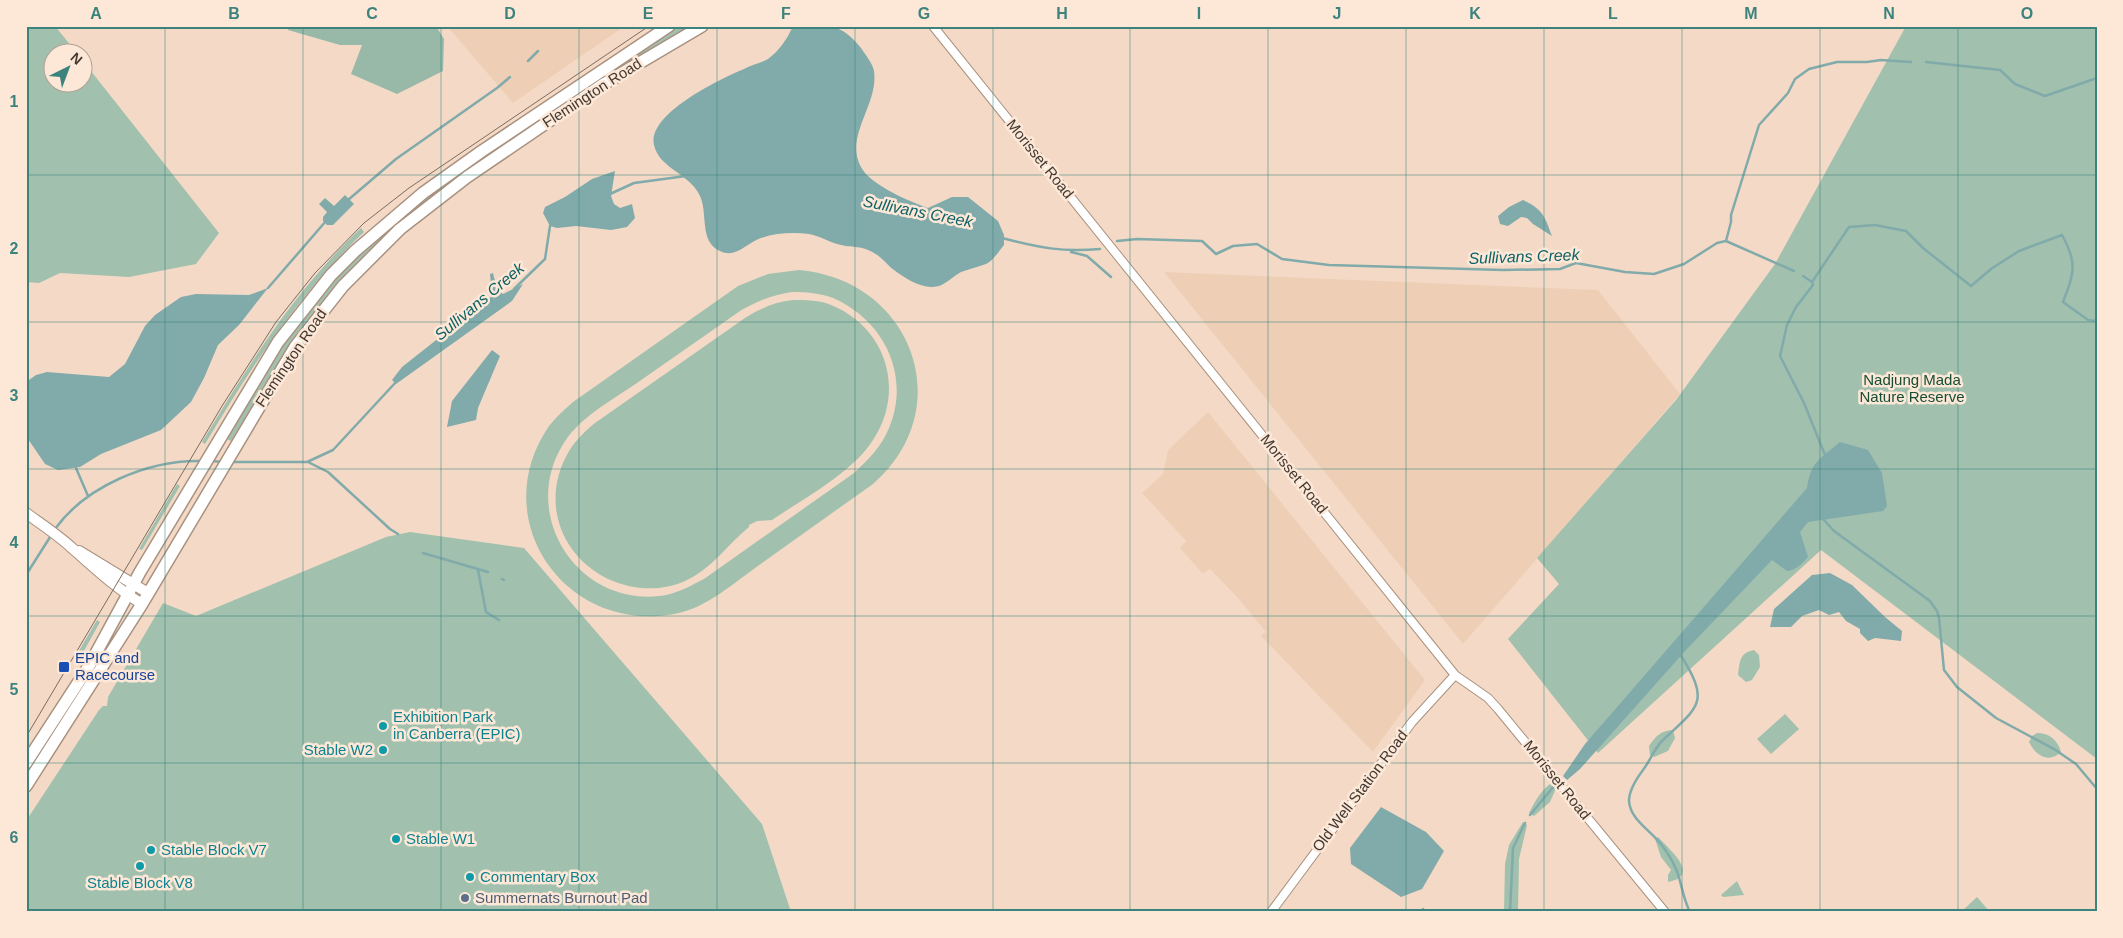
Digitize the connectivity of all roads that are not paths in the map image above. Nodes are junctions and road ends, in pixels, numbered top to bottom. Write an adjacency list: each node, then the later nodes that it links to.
1 (669, 26): 6 (main road, Flemington Road)
2 (702, 26): 7 (main road, Flemington Road)
3 (933, 26): 10 (street, Morisset Road)
4 (26, 512): 5 (street)
5 (67, 544): 6 (street); 8 (street)
6 (133, 584): 7 (street); 8 (main road, Flemington Road)
7 (148, 593): 9 (main road, Flemington Road)
8 (127, 595): 9 (street); 11 (main road, Flemington Road)
9 (142, 604): 12 (main road, Flemington Road)
10 (1455, 675): 13 (street, Old Well Station Road); 14 (street, Morisset Road)
11 (26, 763)
12 (26, 786)
13 (1271, 912)
14 (1665, 912)

